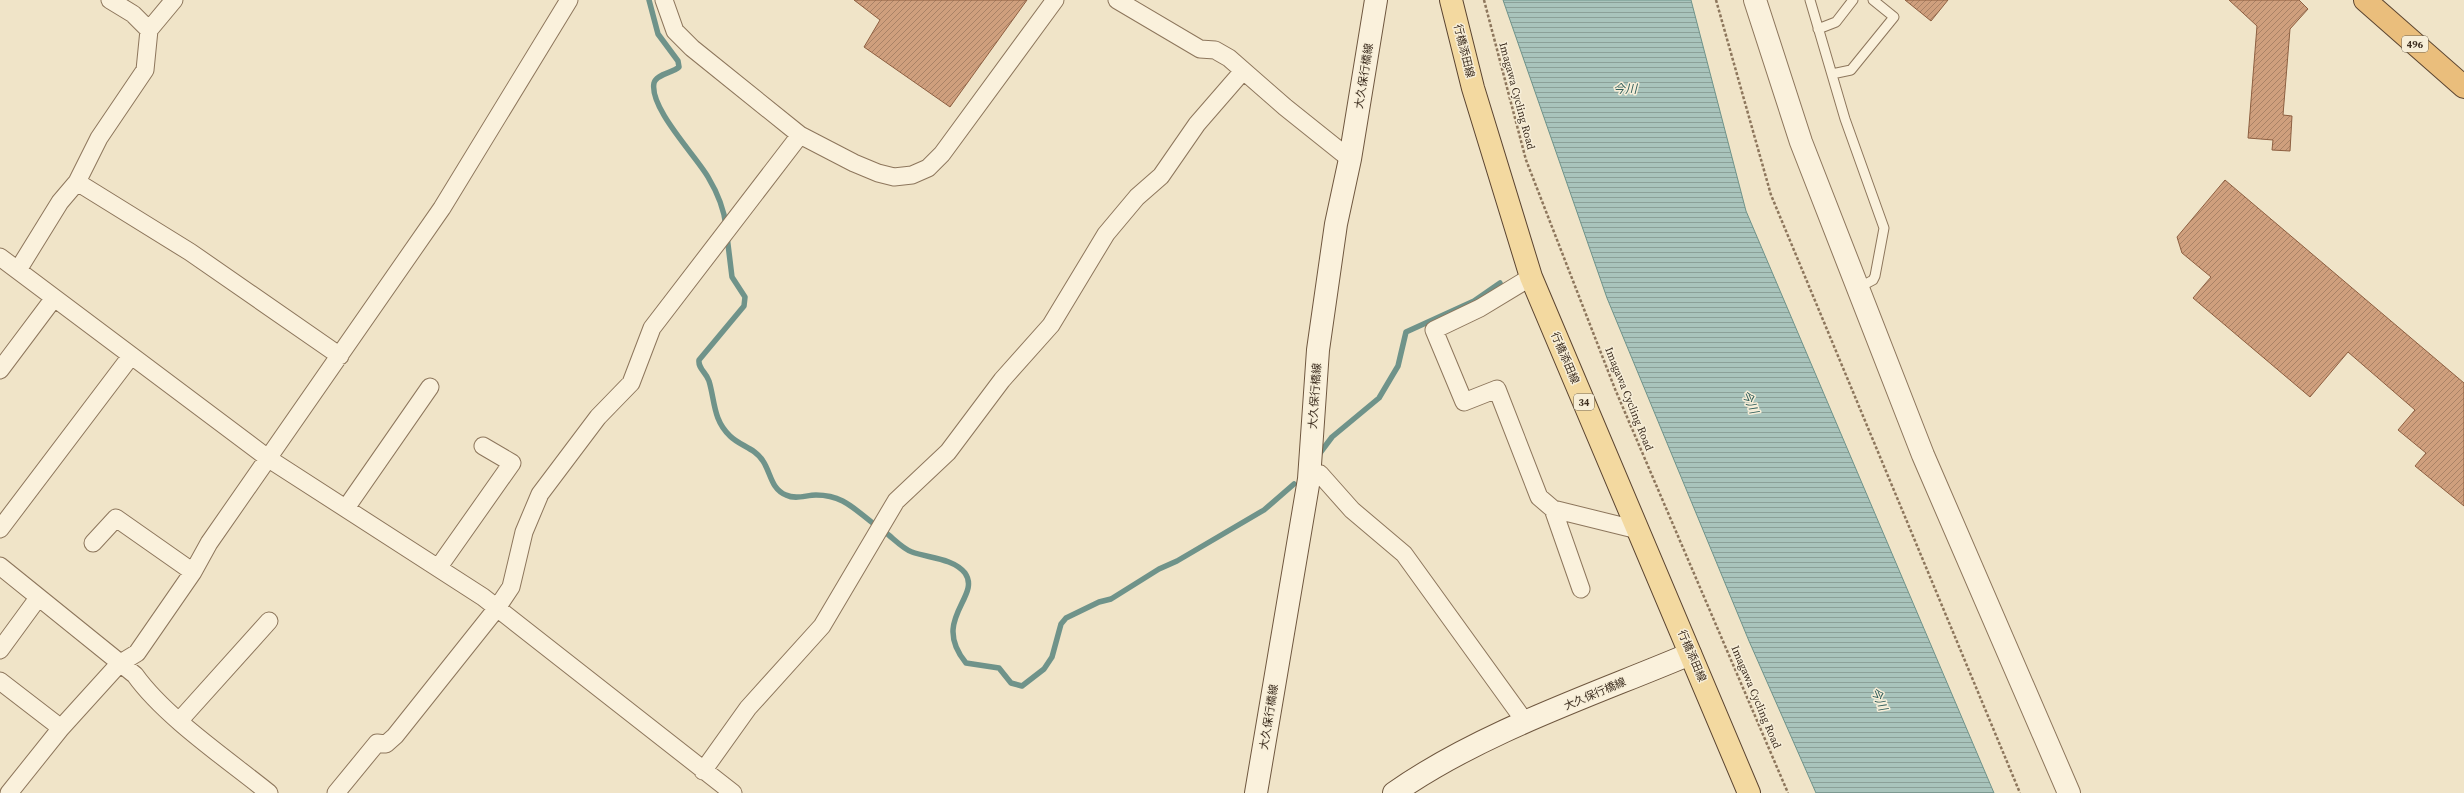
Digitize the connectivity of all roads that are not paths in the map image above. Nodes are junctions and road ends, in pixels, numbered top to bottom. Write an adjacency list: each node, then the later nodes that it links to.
1 (110, 0): 15 (street)
2 (174, 0): 15 (street)
3 (569, 0): 28 (street)
4 (664, 0): 19 (street)
5 (1055, 0): 19 (street)
6 (1117, 0): 16 (street)
7 (1376, 0): 20 (main road, 大久保行橋線)
8 (1451, 0): 24 (main road, 行橋添田線 / 34)
9 (1756, 0): 25 (main road)
10 (1810, 0): 14 (lane)
11 (1853, 0): 14 (lane)
12 (1873, 0): 17 (lane)
13 (2365, 0): 18 (highway, 496)
14 (1818, 29): 17 (lane)
15 (149, 30): 21 (street)
16 (1243, 71): 20 (street); 53 (street)
17 (1832, 74): 25 (lane)
18 (2464, 87)
19 (800, 135): 44 (street)
20 (1350, 160): 33 (main road, 大久保行橋線)
21 (77, 182): 23 (street); 28 (street)
22 (1, 259): 23 (street)
23 (18, 270): 26 (street)
24 (1531, 277): 35 (street); 37 (main road, 行橋添田線 / 34)
25 (1858, 288): 62 (main road)
26 (54, 298): 27 (street); 29 (street)
27 (131, 356): 32 (street); 36 (street)
28 (340, 356): 32 (street)
29 (0, 370)
30 (430, 387): 34 (street)
31 (483, 446): 40 (street)
32 (269, 459): 34 (street); 41 (street)
33 (1309, 479): 51 (street); 59 (main road, 大久保行橋線)
34 (346, 508): 40 (street)
35 (1552, 509): 37 (street); 42 (street)
36 (0, 529)
37 (1638, 530): 47 (main road, 行橋添田線 / 34)
38 (93, 543): 41 (street)
39 (0, 566): 43 (street)
40 (438, 568): 44 (street)
41 (193, 572): 48 (street)
42 (1581, 589)
43 (38, 598): 46 (street); 48 (street)
44 (497, 608): 53 (street); 57 (street)
45 (268, 621): 50 (street)
46 (0, 650)
47 (1690, 654): 51 (main road, 大久保行橋線); 61 (main road, 行橋添田線 / 34)
48 (119, 664): 50 (street); 52 (street)
49 (0, 681): 52 (street)
50 (180, 720): 56 (street)
51 (1526, 723): 60 (main road, 大久保行橋線)
52 (61, 728): 55 (street)
53 (703, 770): 54 (street)
54 (712, 787): 58 (street)
55 (9, 793)
56 (269, 793)
57 (336, 793)
58 (733, 793)
59 (1256, 793)
60 (1394, 793)
61 (1749, 793)
62 (2069, 793)

